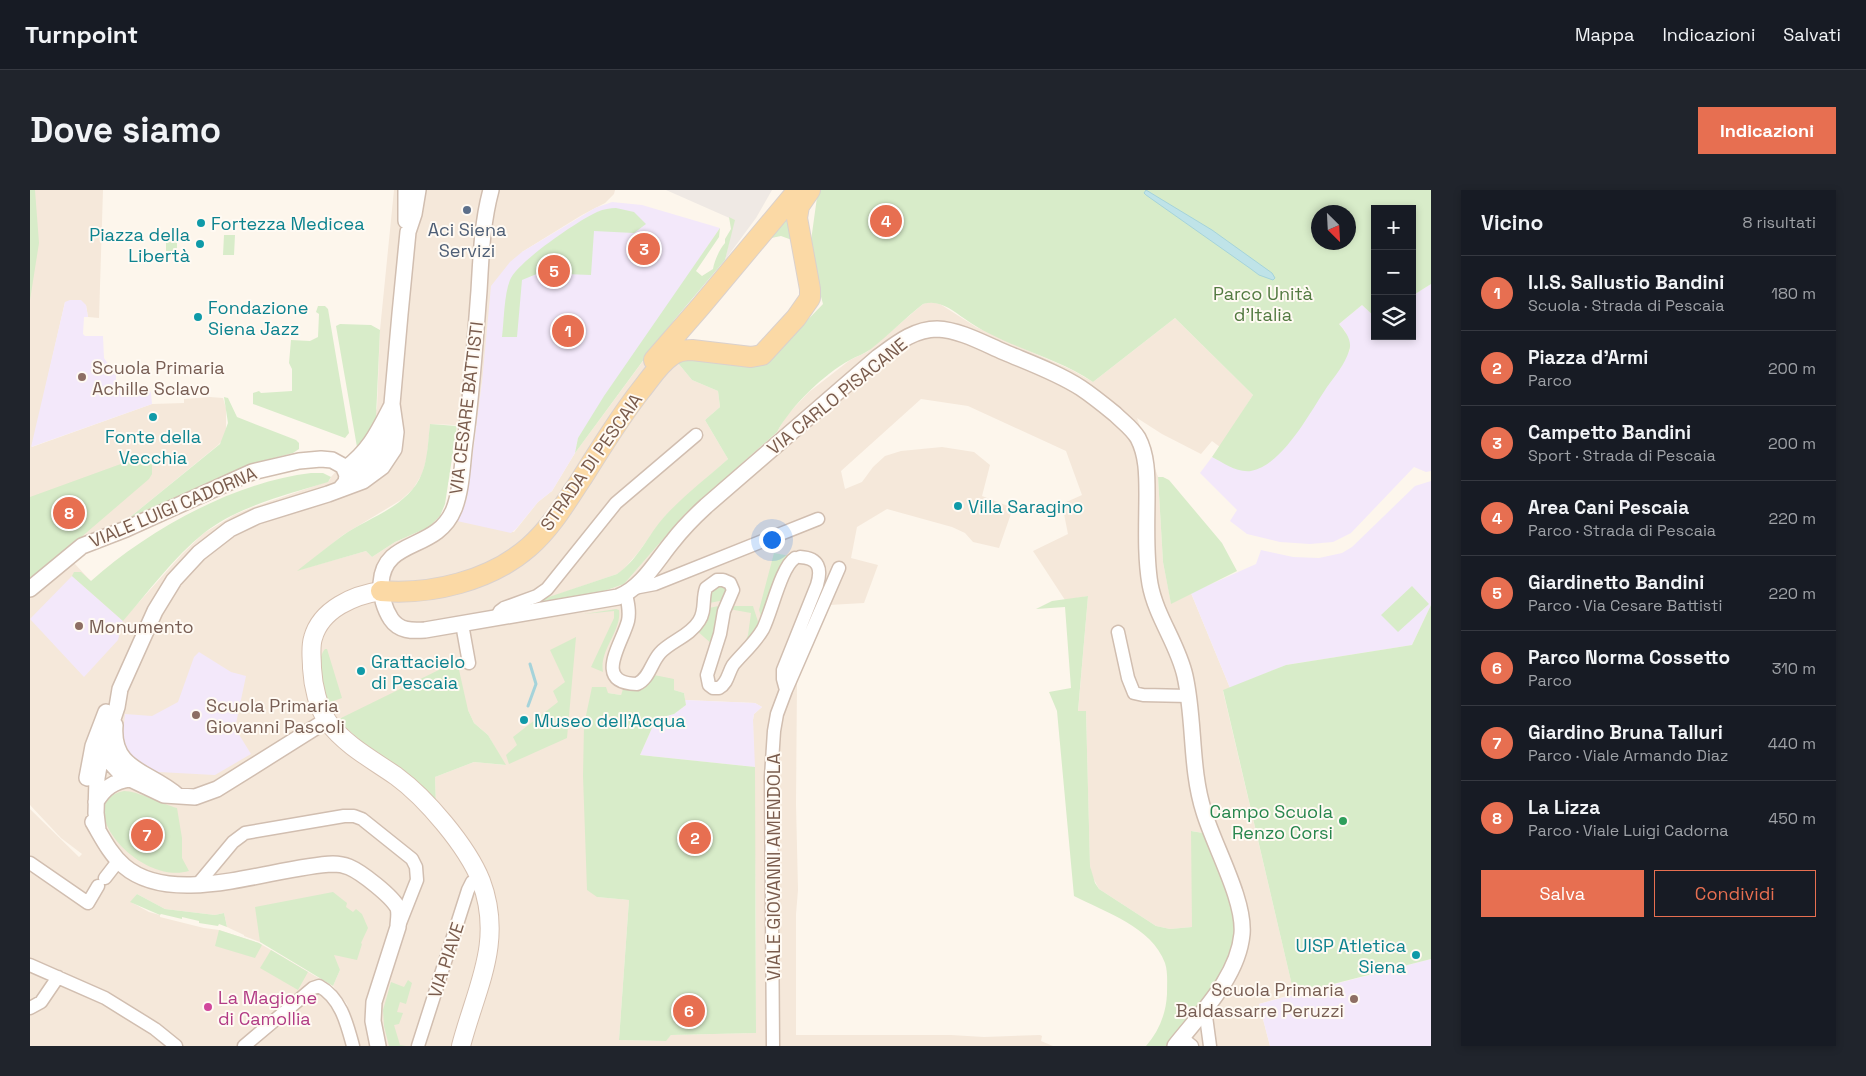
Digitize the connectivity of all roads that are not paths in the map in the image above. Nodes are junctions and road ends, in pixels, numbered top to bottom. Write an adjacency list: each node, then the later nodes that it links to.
1 (406, 190): 6 (street)
2 (418, 190): 6 (street)
3 (491, 190): 13 (street, VIA CESARE BATTISTI)
4 (798, 190): 13 (main road, STRADA DI PESCAIA)
5 (810, 190): 13 (main road, STRADA DI PESCAIA)
6 (408, 232): 7 (street)
7 (392, 404): 9 (street); 9 (street)
8 (696, 435): 15 (street)
9 (342, 473): 12 (street, VIALE LUIGI CADORNA); 21 (street)
10 (818, 519): 14 (street)
11 (839, 568): 19 (street, VIALE GIOVANNI AMENDOLA)
12 (30, 589)
13 (380, 591): 16 (street); 22 (main road)
14 (630, 591): 15 (street); 19 (street); 20 (street, VIA CARLO PISACANE)
15 (496, 618): 16 (street)
16 (462, 624): 18 (street)
17 (1118, 632): 20 (street)
18 (469, 662)
19 (786, 690): 43 (street, VIALE GIOVANNI AMENDOLA)
20 (1189, 696): 35 (street, VIA CARLO PISACANE)
21 (112, 709): 23 (street); 25 (street); 26 (street)
22 (326, 720): 25 (street); 29 (main road)
23 (103, 748): 24 (street); 26 (street)
24 (126, 777): 25 (street); 26 (street)
25 (175, 793)
26 (93, 801): 27 (street)
27 (119, 860): 28 (street); 30 (street)
28 (30, 863)
29 (480, 878): 41 (street, VIA PIAVE); 42 (main road)
30 (198, 884): 31 (street); 31 (street)
31 (398, 927): 40 (street)
32 (30, 965): 33 (street)
33 (58, 978): 34 (street); 37 (street)
34 (30, 1008)
35 (1204, 1009): 36 (street, VIA CARLO PISACANE); 44 (street)
36 (1183, 1043)
37 (176, 1046)
38 (244, 1046): 39 (street)
39 (353, 1046)
40 (378, 1046)
41 (418, 1046)
42 (461, 1046)
43 (773, 1046)
44 (1210, 1046)

